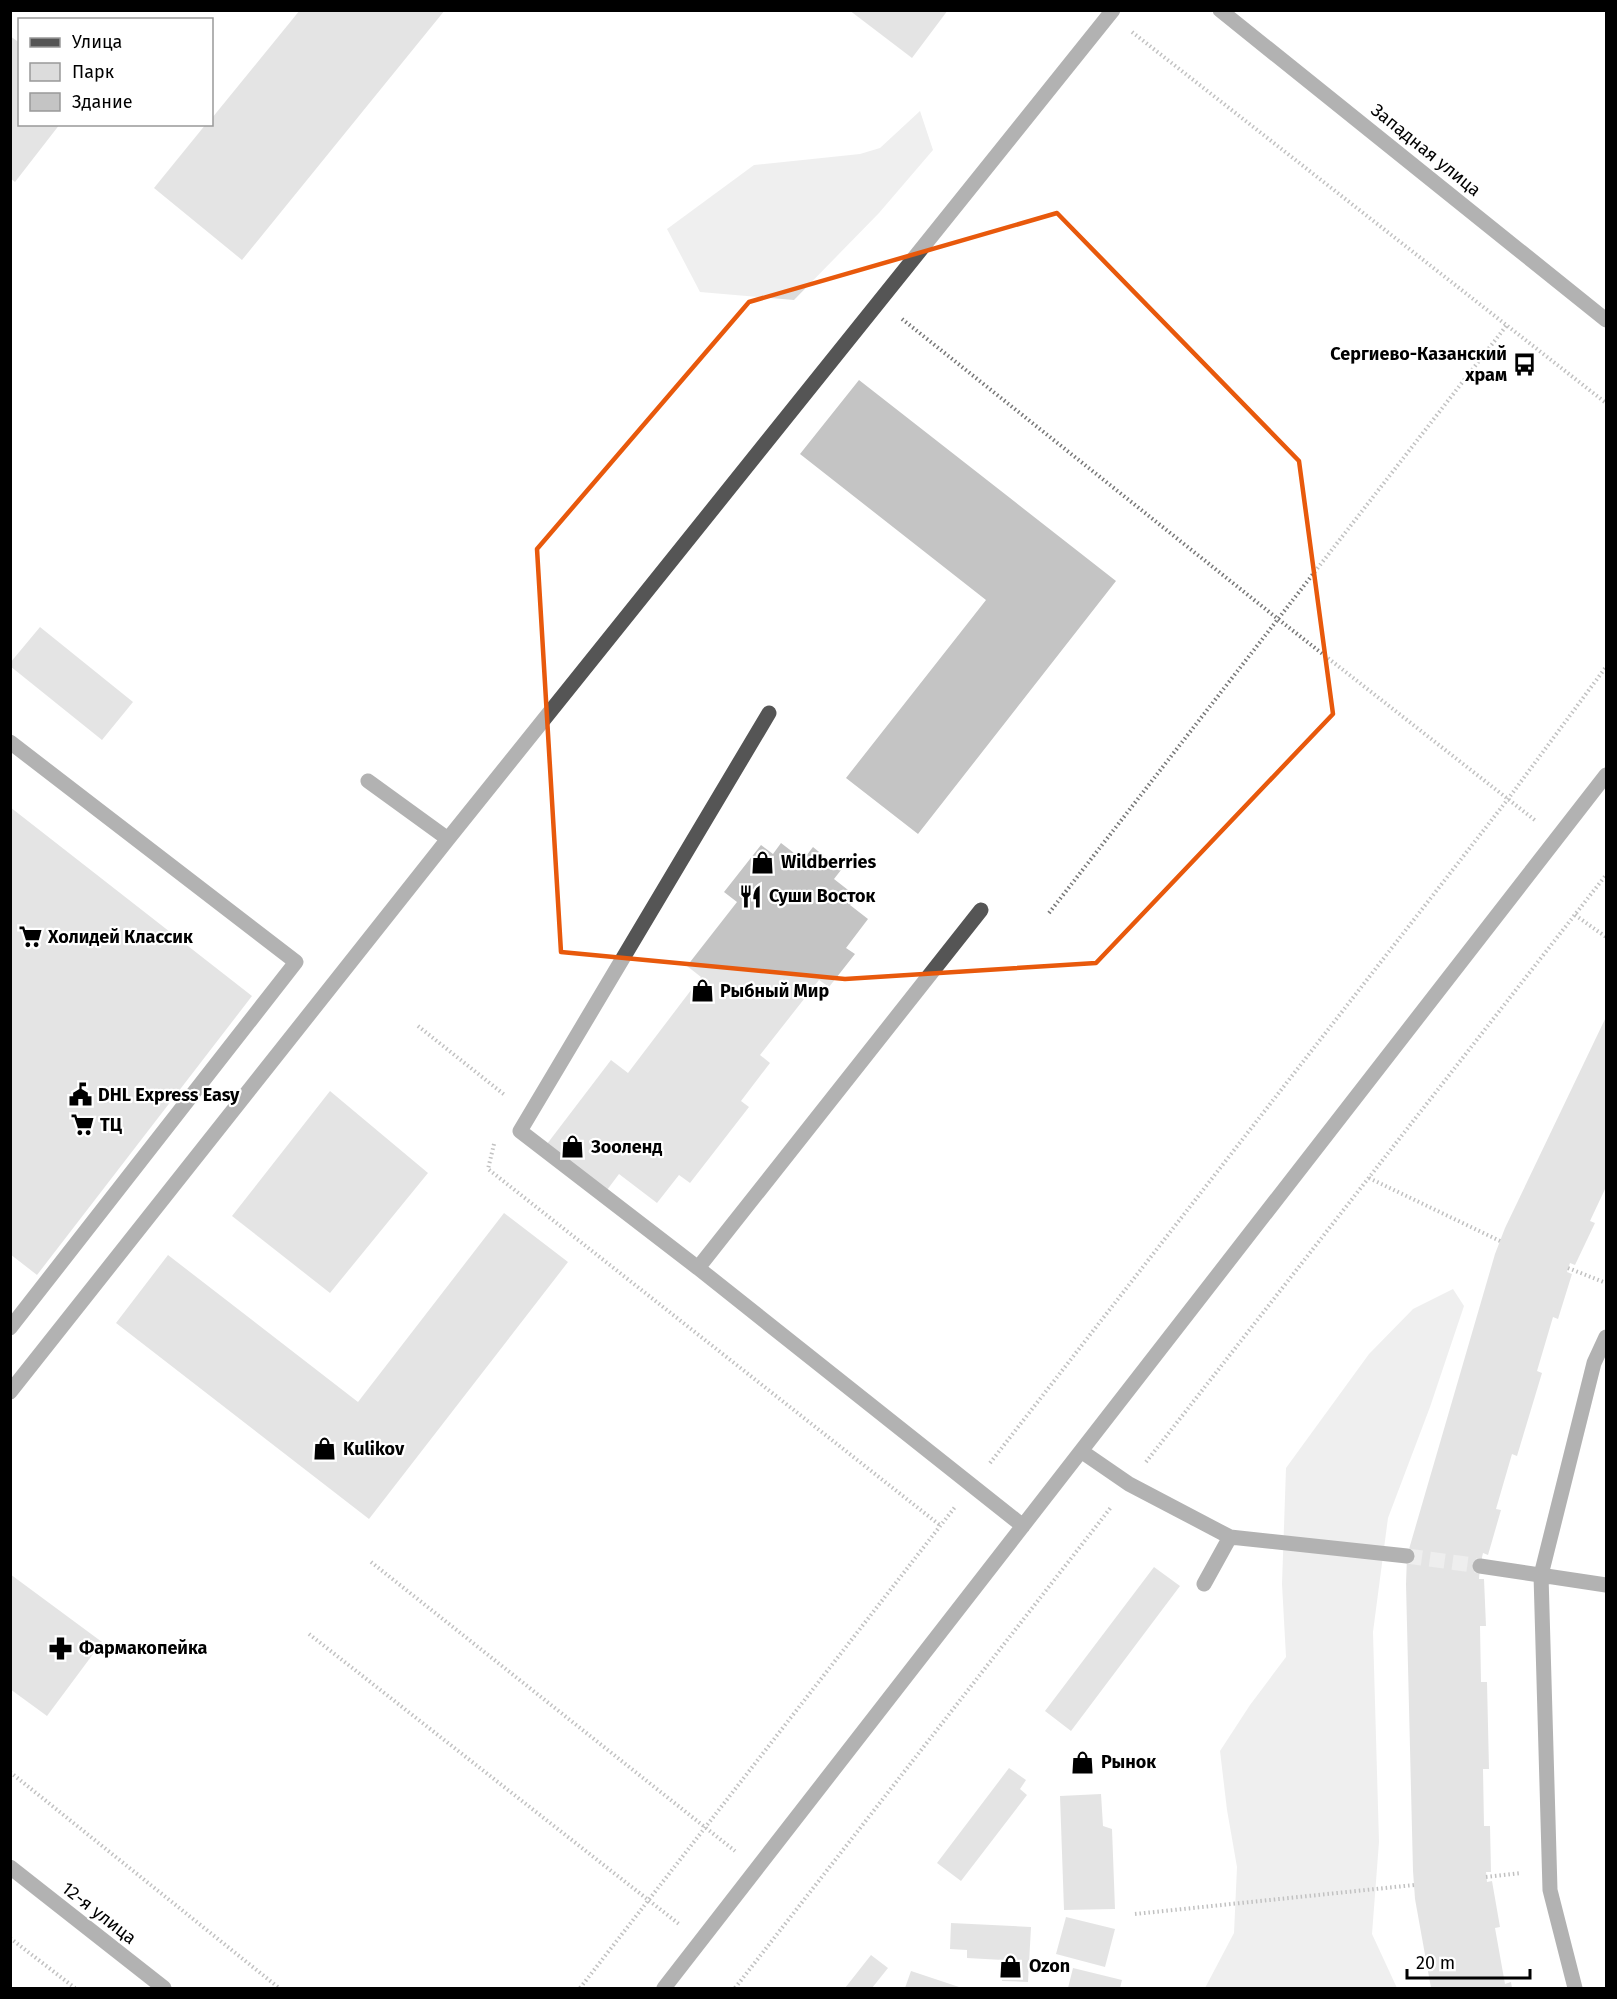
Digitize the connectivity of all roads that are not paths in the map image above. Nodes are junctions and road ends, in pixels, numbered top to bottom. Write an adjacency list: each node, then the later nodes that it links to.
1 (1221, 10): 3 (street, Западная улица)
2 (1112, 13): 8 (street)
3 (1606, 320)
4 (769, 714): 10 (street)
5 (10, 742): 11 (street)
6 (1606, 775): 14 (street)
7 (368, 781): 8 (street)
8 (448, 839): 13 (street)
9 (981, 910): 10 (street)
10 (698, 1269): 15 (street)
11 (10, 1328)
12 (1606, 1338): 19 (street)
13 (10, 1392)
14 (1081, 1451): 15 (street); 16 (street)
15 (1023, 1526): 24 (street)
16 (1230, 1537): 17 (street); 20 (street)
17 (1407, 1556)
18 (1480, 1566): 19 (street)
19 (1541, 1575): 21 (street); 25 (street)
20 (1204, 1584)
21 (1606, 1585)
22 (10, 1867): 23 (street, 12-я улица)
23 (164, 1989)
24 (664, 1989)
25 (1575, 1989)

